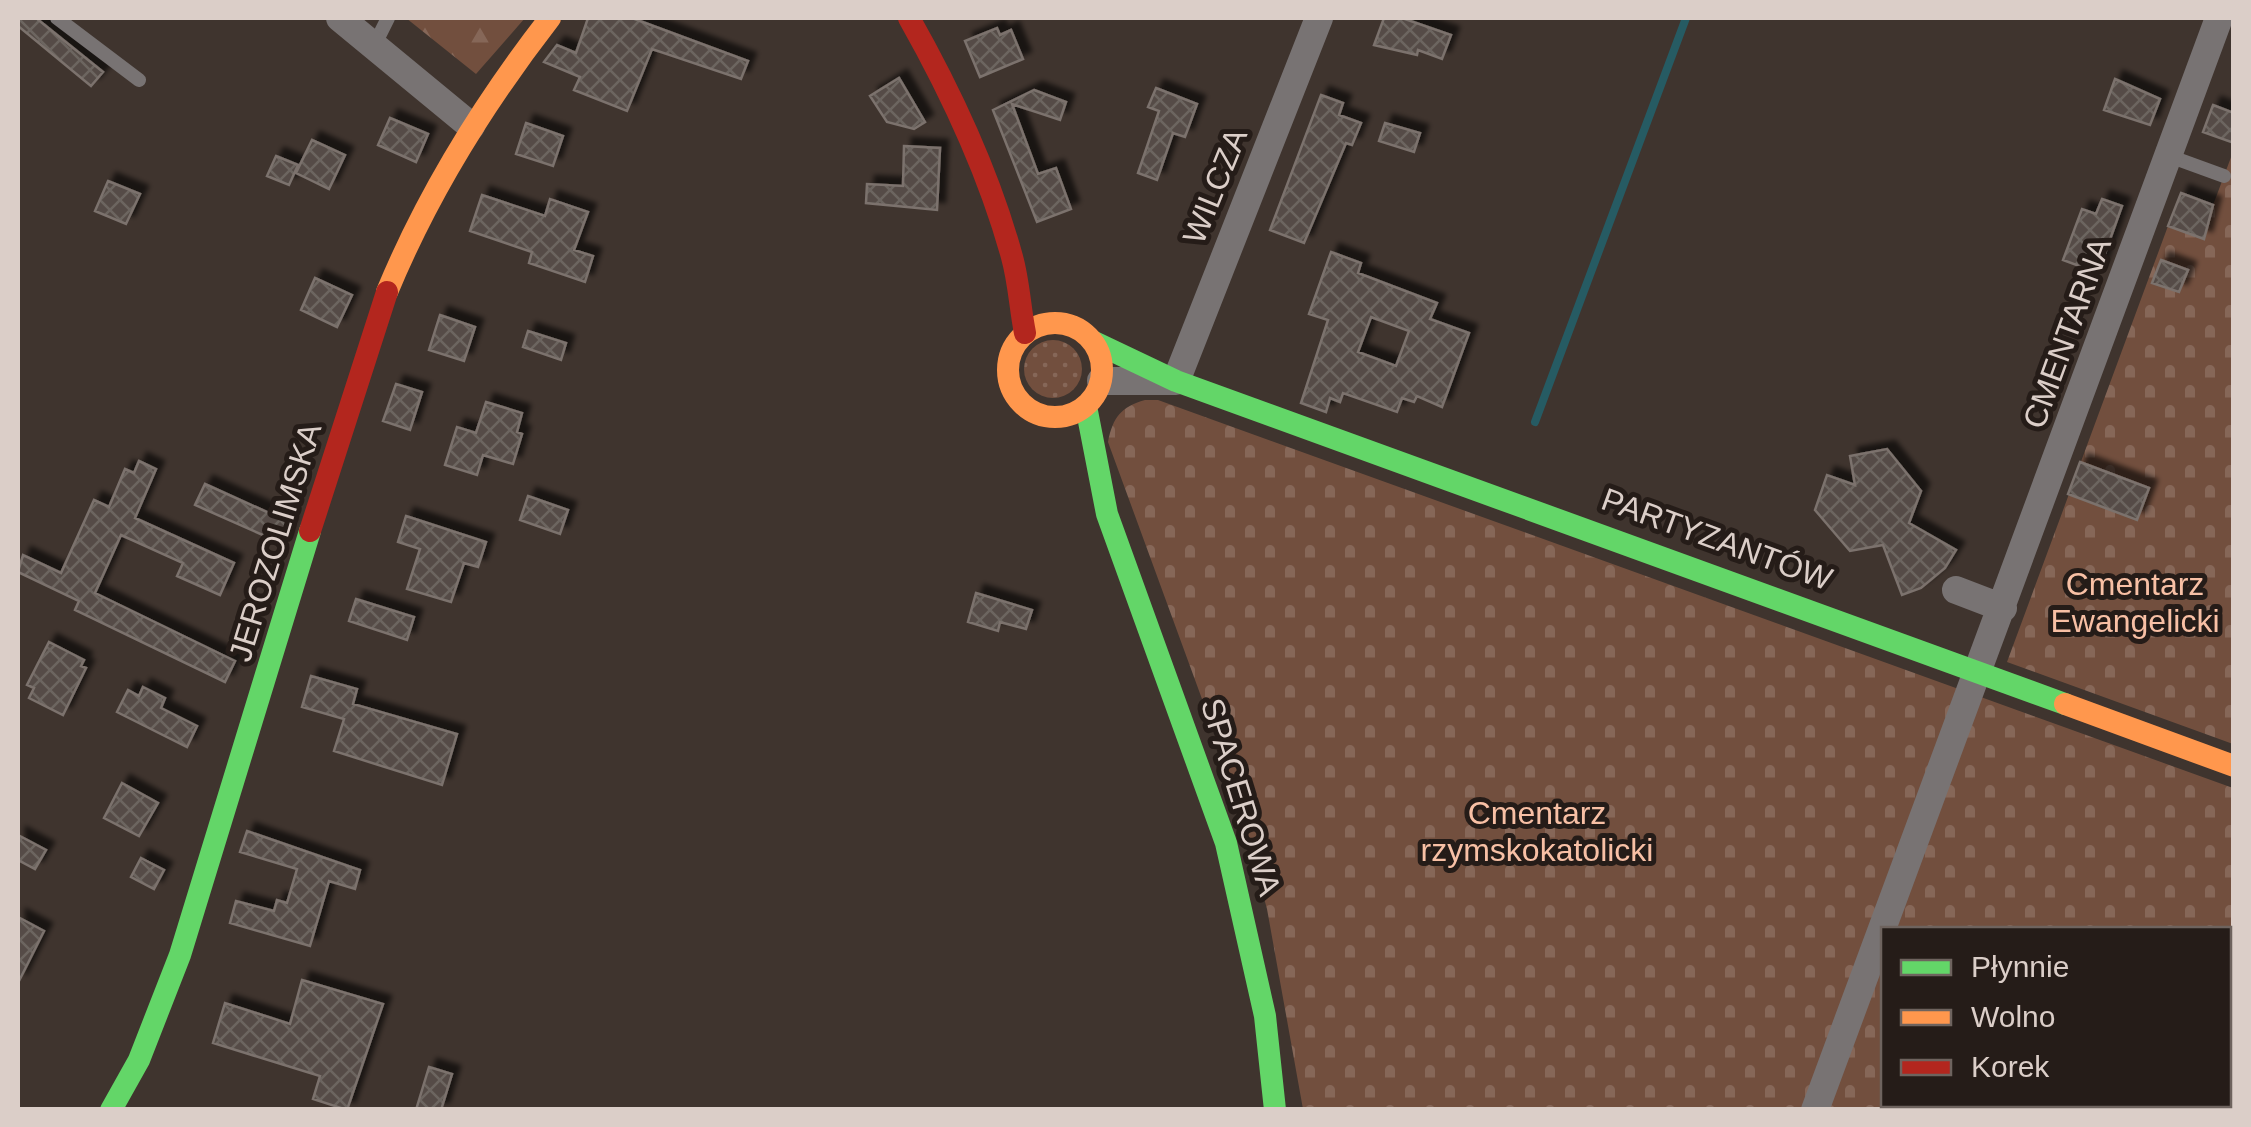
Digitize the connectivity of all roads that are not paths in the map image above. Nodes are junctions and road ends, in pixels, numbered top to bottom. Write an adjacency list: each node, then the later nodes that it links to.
1 (57, 18): 9 (lane)
2 (340, 18): 8 (street)
3 (388, 18): 8 (lane)
4 (550, 18): 10 (street, JEROZOLIMSKA)
5 (909, 18): 13 (street)
6 (1320, 18): 17 (street, WILCZA)
7 (2219, 18): 11 (street, CMENTARNA)
8 (374, 46): 10 (street)
9 (139, 80)
10 (471, 126): 28 (street, JEROZOLIMSKA)
11 (2169, 156): 12 (lane); 23 (street, CMENTARNA)
12 (2224, 176)
13 (1014, 261): 14 (street); 15 (street)
14 (1059, 322): 15 (street); 16 (street)
15 (1025, 333): 20 (street)
16 (1094, 342): 17 (street, PARTYZANTÓW); 18 (street)
17 (1176, 381): 18 (street, PARTYZANTÓW); 24 (street, PARTYZANTÓW)
18 (1101, 382): 19 (street)
19 (1086, 406): 20 (street); 21 (street, SPACEROWA)
20 (1057, 417): 21 (street, SPACEROWA)
21 (1107, 514): 29 (street, SPACEROWA)
22 (1956, 590): 23 (street)
23 (2003, 608): 24 (street, CMENTARNA)
24 (1979, 672): 25 (street, PARTYZANTÓW); 26 (street, CMENTARNA)
25 (2234, 766)
26 (1884, 927)
27 (1881, 934): 30 (street, CMENTARNA)
28 (111, 1110)
29 (1276, 1110)
30 (1815, 1110)

